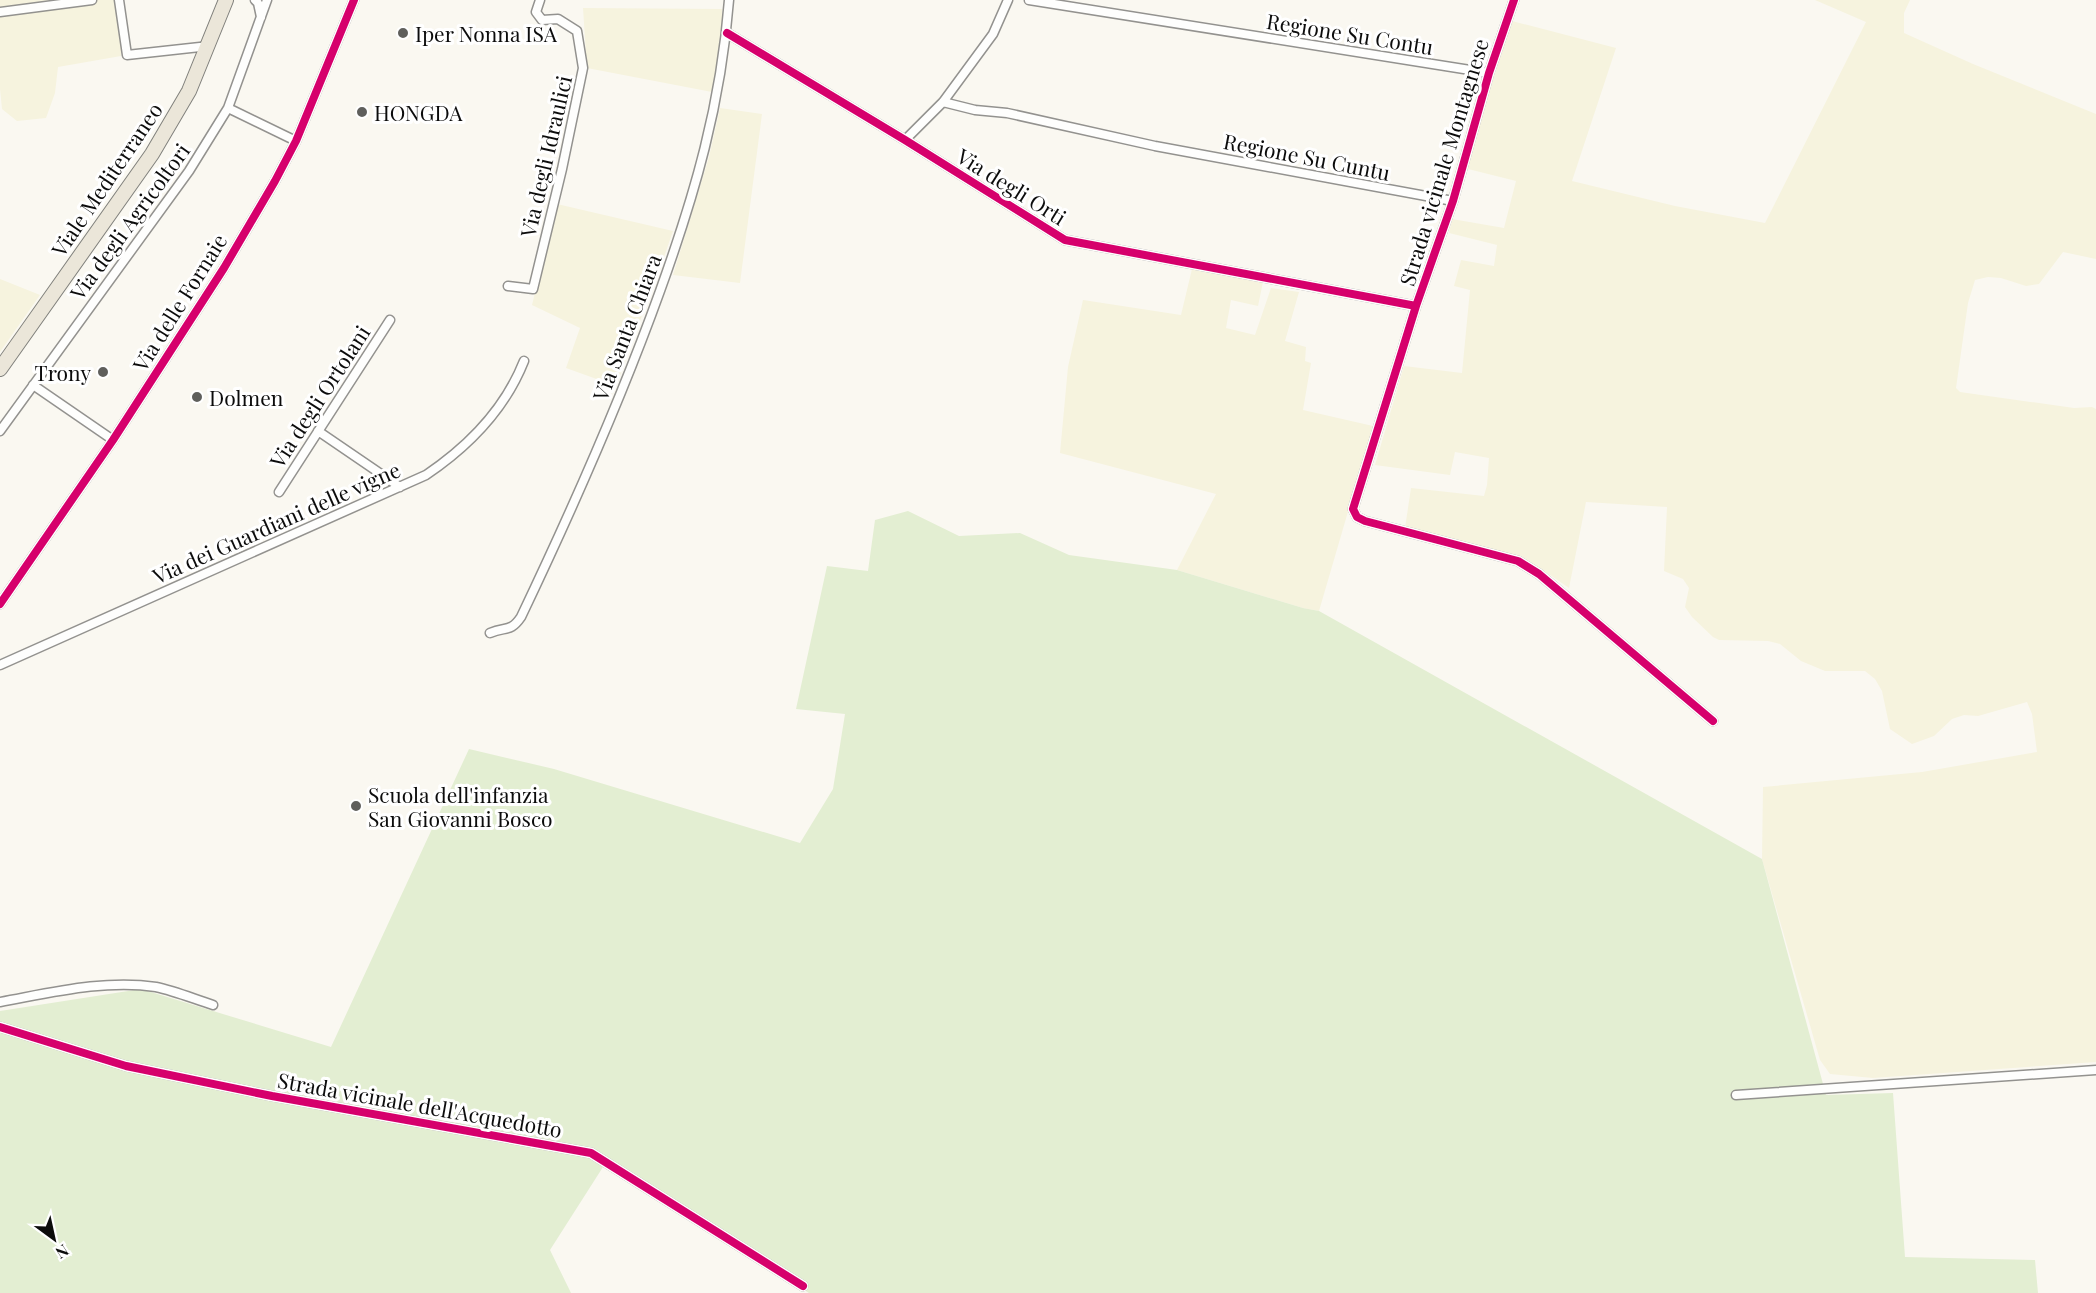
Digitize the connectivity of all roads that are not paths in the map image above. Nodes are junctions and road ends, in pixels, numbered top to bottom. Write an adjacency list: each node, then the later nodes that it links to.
1 (92, 0): 12 (street)
2 (118, 0): 15 (street)
3 (255, 0): 13 (street)
4 (267, 0): 13 (street, Via degli Agricoltori)
5 (354, 0): 20 (street, Via delle Fornaie)
6 (540, 0): 22 (street, Via degli Idraulici)
7 (729, 0): 14 (street, Via Santa Chiara)
8 (1008, 0): 17 (street)
9 (1029, 0): 16 (street, Regione Su Contu)
10 (1514, 0): 16 (street, Strada vicinale Montagnese)
11 (226, 2): 15 (main road, Viale Mediterraneo)
12 (0, 12)
13 (261, 17): 18 (street, Via degli Agricoltori)
14 (727, 33): 19 (street, Via degli Orti); 34 (street, Via Santa Chiara)
15 (208, 46): 26 (main road, Viale Mediterraneo)
16 (1489, 73): 21 (street, Strada vicinale Montagnese)
17 (943, 102): 19 (street); 21 (street, Regione Su Cuntu)
18 (228, 108): 20 (street); 27 (street, Via degli Agricoltori)
19 (905, 140): 23 (street, Via degli Orti)
20 (296, 141): 30 (street, Via delle Fornaie)
21 (1453, 201): 23 (street, Strada vicinale Montagnese)
22 (508, 286)
23 (1416, 306): 36 (street, Strada vicinale Montagnese)
24 (390, 320): 29 (street, Via degli Ortolani)
25 (524, 361): 31 (street, Via dei Guardiani delle vigne)
26 (0, 369)
27 (33, 386): 28 (street, Via degli Agricoltori); 30 (street)
28 (0, 431)
29 (318, 431): 31 (street); 32 (street, Via degli Ortolani)
30 (113, 440): 33 (street, Via delle Fornaie)
31 (400, 487): 35 (street, Via dei Guardiani delle vigne)
32 (279, 492)
33 (0, 604)
34 (490, 633)
35 (0, 665)
36 (1713, 721)
37 (0, 1002): 38 (street)
38 (213, 1005)
39 (0, 1027): 42 (street, Strada vicinale dell'Acquedotto)
40 (2096, 1070): 41 (street)
41 (1736, 1095)
42 (803, 1286)

